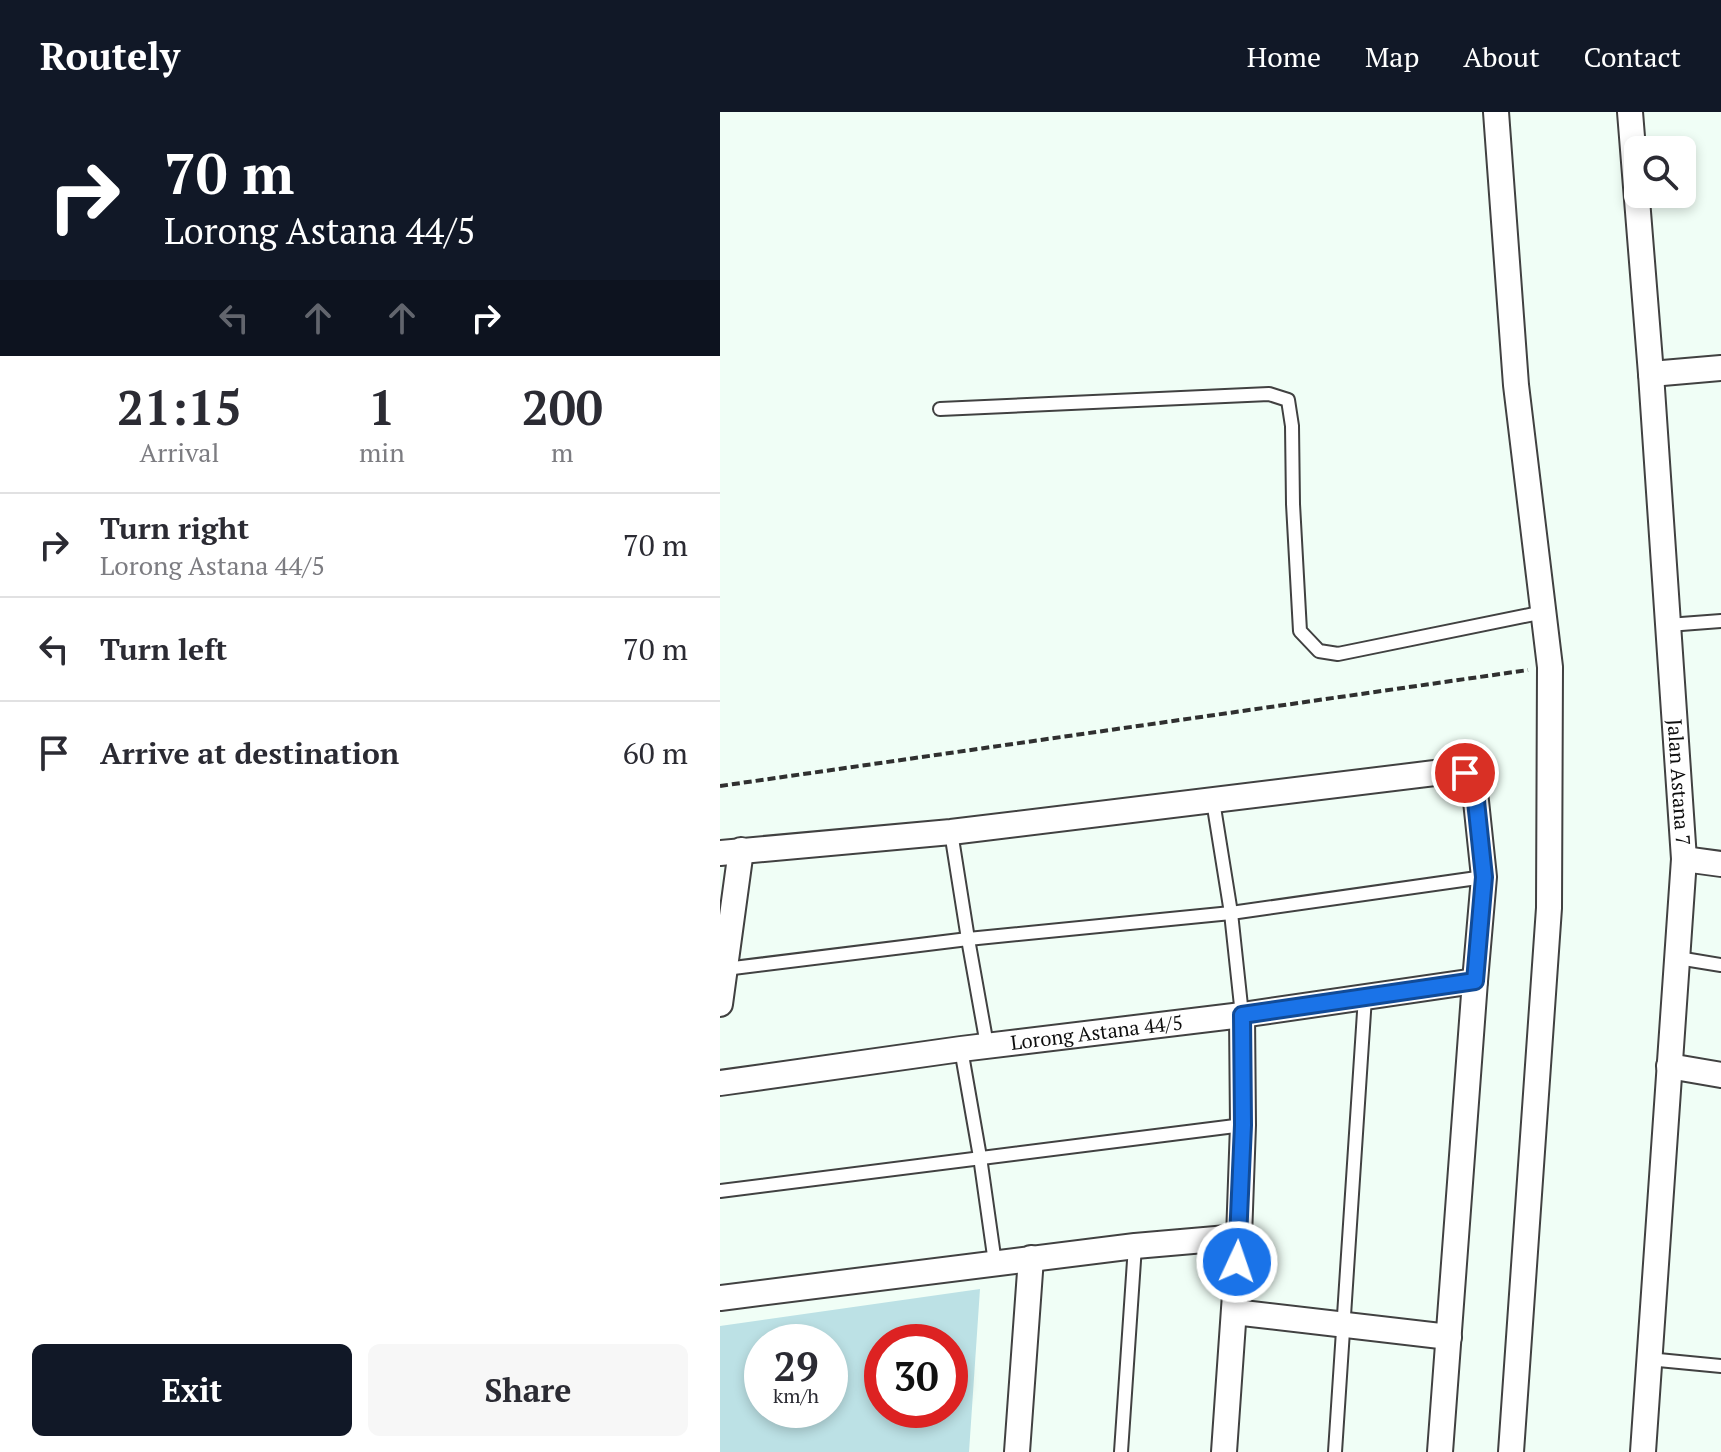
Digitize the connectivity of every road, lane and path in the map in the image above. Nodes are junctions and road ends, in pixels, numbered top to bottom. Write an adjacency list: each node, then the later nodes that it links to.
1 (1496, 112): 6 (street)
2 (1630, 112): 4 (street, Jalan Astana 7)
3 (1721, 368): 4 (street)
4 (1651, 374): 8 (street, Jalan Astana 7)
5 (940, 409): 6 (lane)
6 (1544, 612): 9 (street)
7 (1721, 621): 8 (lane)
8 (1668, 625): 14 (street, Jalan Astana 7)
9 (1550, 667): 10 (path); 49 (street)
10 (720, 786)
11 (1213, 801): 12 (street); 16 (street); 17 (lane)
12 (951, 832): 13 (street); 18 (lane)
13 (731, 851): 21 (street)
14 (1684, 859): 15 (street); 19 (street, Jalan Astana 7)
15 (1721, 864)
16 (1484, 877): 17 (lane); 22 (street)
17 (1231, 913): 18 (lane); 25 (lane)
18 (968, 939): 21 (lane); 26 (lane)
19 (1678, 958): 20 (lane); 28 (street, Jalan Astana 7)
20 (1721, 965)
21 (725, 969): 24 (street)
22 (1475, 981): 23 (street, Lorong Astana 44/5); 41 (street)
23 (1365, 997): 25 (street, Lorong Astana 44/5); 40 (lane)
24 (720, 1004)
25 (1242, 1015): 26 (street, Lorong Astana 44/5); 31 (street)
26 (987, 1045): 27 (street, Lorong Astana 44/5)
27 (961, 1049): 30 (street, Lorong Astana 44/5); 32 (lane)
28 (1669, 1066): 29 (street); 42 (street, Jalan Astana 7)
29 (1721, 1075)
30 (720, 1083)
31 (1243, 1125): 32 (lane); 34 (street)
32 (980, 1157): 33 (lane); 37 (lane)
33 (720, 1191)
34 (1239, 1237): 35 (street); 39 (street)
35 (1135, 1246): 36 (street); 45 (lane)
36 (1031, 1258): 37 (street); 44 (street)
37 (995, 1263): 38 (street)
38 (720, 1298)
39 (1234, 1312): 40 (street); 46 (street)
40 (1342, 1324): 41 (street); 47 (lane)
41 (1449, 1337): 48 (street)
42 (1648, 1359): 43 (lane); 50 (street, Jalan Astana 7)
43 (1721, 1366)
44 (1017, 1452)
45 (1121, 1452)
46 (1224, 1452)
47 (1335, 1452)
48 (1440, 1452)
49 (1511, 1452)
50 (1643, 1452)

